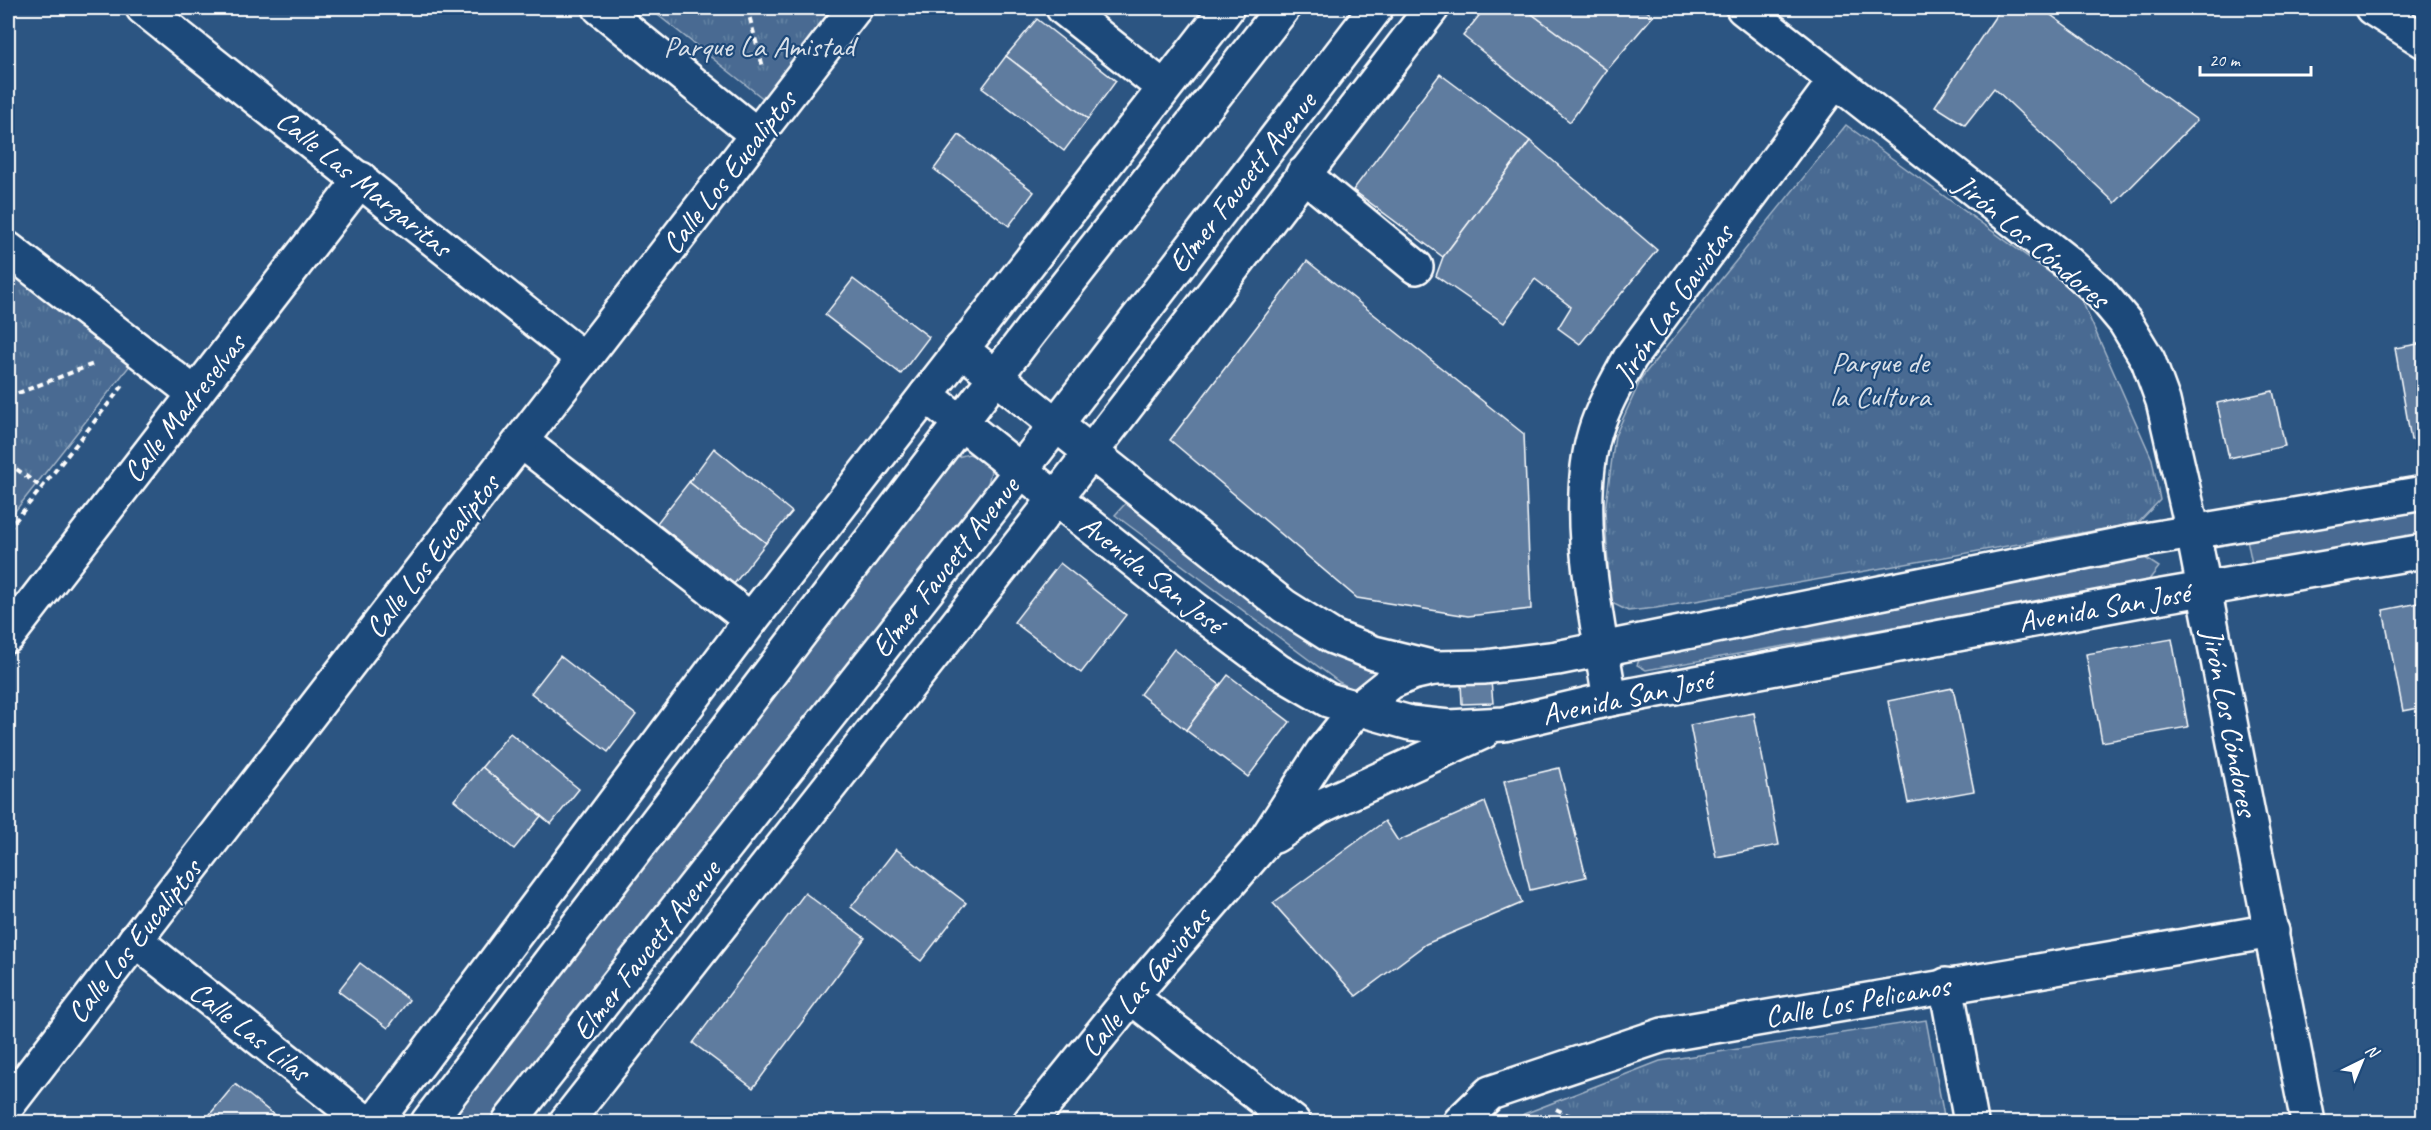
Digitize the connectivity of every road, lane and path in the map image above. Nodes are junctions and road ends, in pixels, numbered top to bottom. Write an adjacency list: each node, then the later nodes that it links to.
1 (143, 8): 17 (street, Calle Las Margaritas)
2 (600, 8): 15 (street)
3 (747, 8): 15 (path)
4 (855, 8): 15 (street, Calle Los Eucaliptos)
5 (1063, 8): 14 (street)
6 (1227, 8): 14 (street)
7 (1283, 8): 23 (street)
8 (1376, 8): 28 (street, Elmer Faucett Avenue)
9 (1432, 8): 16 (street, Elmer Faucett Avenue)
10 (1743, 8): 13 (street, Jirón Los Cóndores)
11 (2372, 8): 12 (street)
12 (2424, 41)
13 (1835, 81): 37 (street, Jirón Los Cóndores); 42 (street, Jirón Las Gaviotas)
14 (1164, 88): 20 (street)
15 (766, 124): 22 (street, Calle Los Eucaliptos)
16 (1303, 174): 19 (street); 30 (street, Elmer Faucett Avenue)
17 (361, 179): 22 (street, Calle Las Margaritas); 24 (street, Calle Madreselvas)
18 (8, 249): 21 (street)
19 (1416, 267)
20 (961, 349): 23 (street, Avenida San José); 25 (street)
21 (141, 352): 24 (street); 26 (path); 33 (path)
22 (584, 359): 29 (street, Calle Los Eucaliptos)
23 (996, 377): 27 (street); 28 (street, Avenida San José)
24 (195, 394): 41 (street, Calle Madreselvas)
25 (926, 395): 27 (street, Avenida San José); 40 (street)
26 (8, 398)
27 (960, 423): 32 (street, Avenida San José); 55 (street)
28 (1055, 424): 30 (street, Avenida San José); 32 (street, Elmer Faucett Avenue)
29 (521, 441): 40 (street); 49 (street, Calle Los Eucaliptos)
30 (1091, 452): 35 (street, Elmer Faucett Avenue); 43 (street, Avenida San José)
31 (8, 463): 33 (path)
32 (1021, 471): 35 (street, Avenida San José); 56 (street, Elmer Faucett Avenue)
33 (41, 487): 36 (path)
34 (2424, 493): 37 (street, Avenida San José)
35 (1056, 498): 45 (street, Avenida San José); 57 (street, Elmer Faucett Avenue)
36 (8, 530)
37 (2193, 532): 39 (street, Jirón Los Cóndores); 42 (street, Avenida San José)
38 (2424, 551): 39 (street, Avenida San José)
39 (2203, 589): 44 (street, Avenida San José); 48 (street, Jirón Los Cóndores)
40 (751, 620): 54 (street)
41 (8, 636)
42 (1602, 650): 43 (street, Avenida San José); 44 (street, Jirón Las Gaviotas)
43 (1435, 668): 45 (street, Calle Las Gaviotas)
44 (1610, 699): 46 (street, Avenida San José)
45 (1356, 710): 46 (street, Avenida San José); 47 (street, Calle Las Gaviotas)
46 (1504, 724): 47 (street, Calle Las Gaviotas)
47 (1263, 844): 51 (street, Calle Las Gaviotas)
48 (2272, 931): 50 (street, Calle Los Pelicanos); 62 (street, Jirón Los Cóndores)
49 (135, 940): 52 (street, Calle Los Eucaliptos); 53 (street, Calle Las Lilas)
50 (1946, 985): 60 (street, Calle Los Pelicanos); 61 (street)
51 (1131, 997): 58 (street, Calle Las Gaviotas); 59 (street)
52 (8, 1105)
53 (365, 1122)
54 (375, 1122)
55 (428, 1122)
56 (509, 1122)
57 (566, 1122)
58 (1030, 1122)
59 (1293, 1122)
60 (1460, 1122)
61 (1971, 1122)
62 (2308, 1122)

